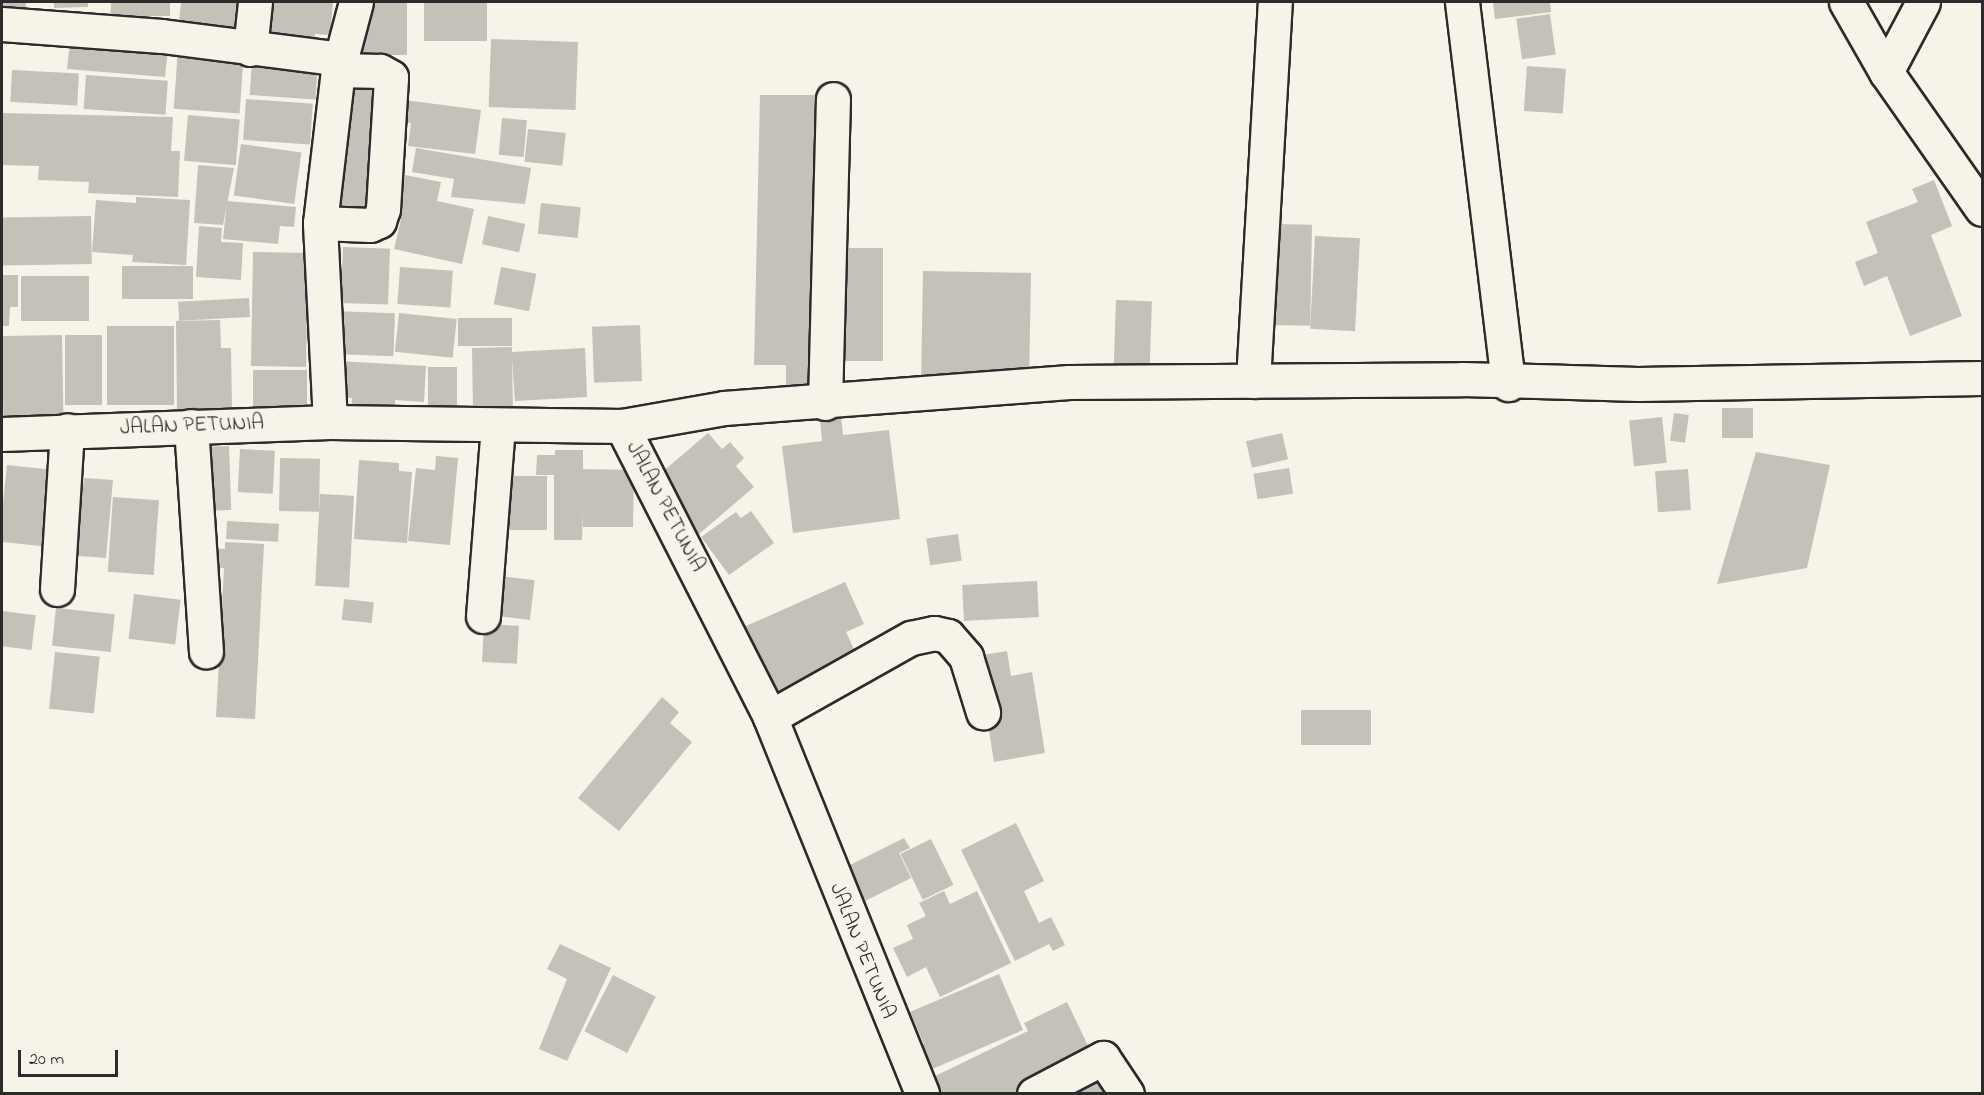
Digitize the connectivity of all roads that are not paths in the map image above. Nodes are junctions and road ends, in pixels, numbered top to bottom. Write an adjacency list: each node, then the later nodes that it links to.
1 (255, 2): 8 (street)
2 (356, 2): 9 (street)
3 (1275, 2): 15 (street)
4 (1462, 2): 16 (street)
5 (1846, 2): 10 (street)
6 (1923, 2): 10 (street)
7 (2, 24): 8 (street)
8 (250, 49): 9 (street)
9 (340, 64): 13 (street); 13 (street)
10 (1886, 72): 12 (street)
11 (833, 99): 17 (street)
12 (1983, 209)
13 (320, 223): 18 (street)
14 (1983, 378): 16 (street)
15 (1253, 381): 16 (street); 17 (street)
16 (1508, 384)
17 (825, 402): 20 (street)
18 (330, 422): 19 (street, JALAN PETUNIA); 21 (street, JALAN PETUNIA)
19 (191, 426): 22 (street, JALAN PETUNIA); 26 (street)
20 (622, 426): 21 (street, JALAN PETUNIA); 28 (street, JALAN PETUNIA)
21 (498, 427): 25 (street)
22 (67, 430): 23 (street, JALAN PETUNIA); 24 (street)
23 (2, 434)
24 (57, 589)
25 (483, 616)
26 (206, 652)
27 (983, 712): 28 (street)
28 (770, 717): 29 (street, JALAN PETUNIA)
29 (922, 1094)
30 (1034, 1094): 31 (street)
31 (1126, 1094)

